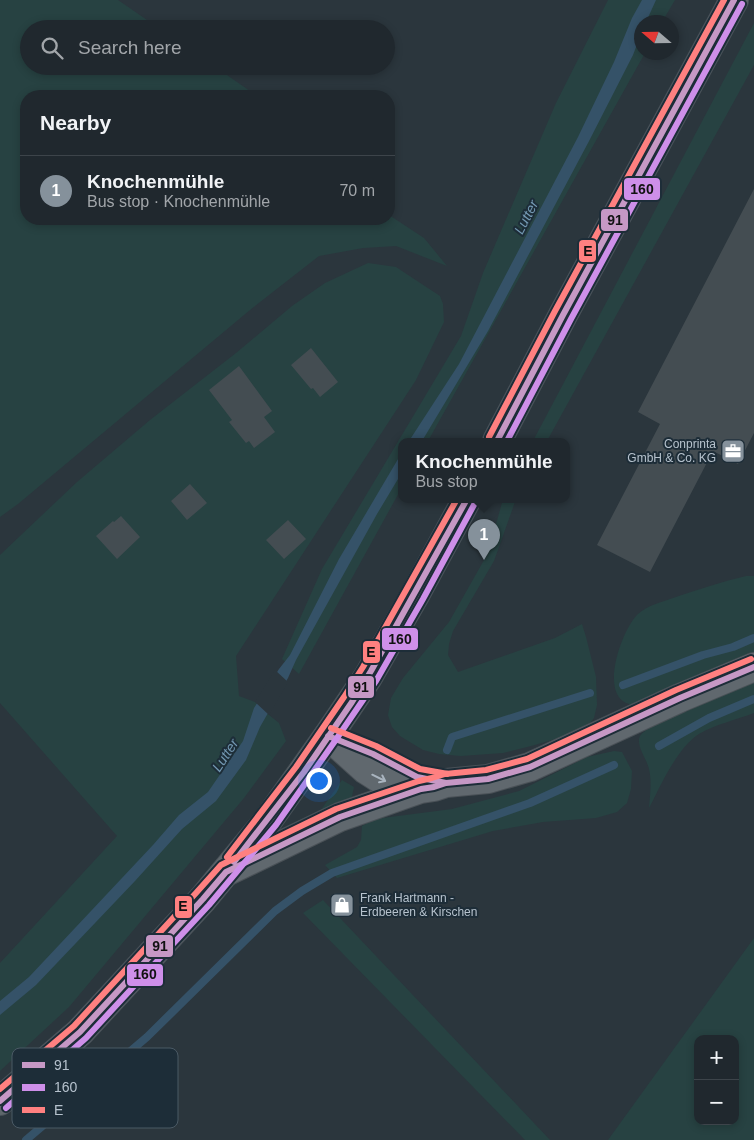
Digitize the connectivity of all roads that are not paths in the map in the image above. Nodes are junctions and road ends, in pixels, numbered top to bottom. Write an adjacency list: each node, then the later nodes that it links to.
1 (734, 0): 2 (main road)
2 (499, 438)
3 (465, 503): 5 (main road)
4 (754, 668): 6 (street)
5 (328, 736): 6 (street); 7 (main road)
6 (433, 786): 7 (street)
7 (226, 872): 8 (main road)
8 (61, 1048)
9 (12, 1091): 10 (main road)
10 (0, 1101)

